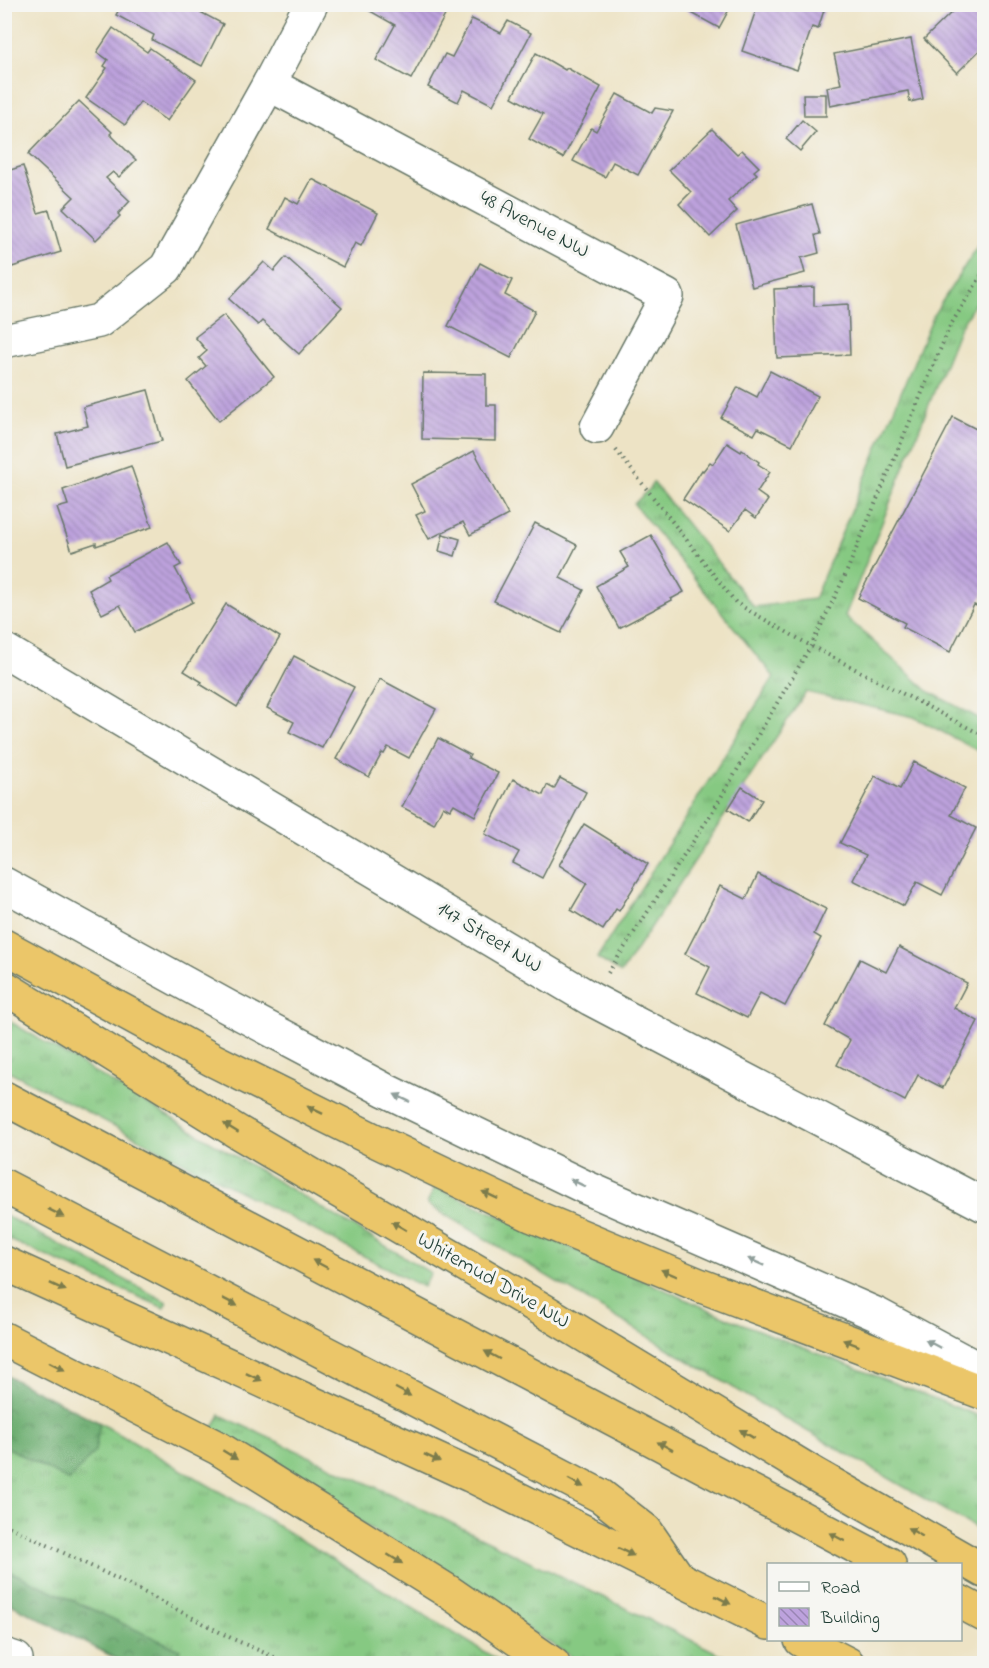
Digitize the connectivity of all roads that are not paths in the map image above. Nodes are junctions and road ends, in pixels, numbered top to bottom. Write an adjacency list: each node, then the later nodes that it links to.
1 (311, 4): 2 (street)
2 (269, 84): 3 (street); 4 (street, 48 Avenue NW)
3 (4, 341)
4 (597, 427)
5 (4, 650): 11 (street, 147 Street NW)
6 (4, 884): 14 (street, one-way to 6)
7 (4, 946): 15 (highway, one-way to 7)
8 (4, 987): 17 (highway, Whitemud Drive NW, one-way to 8)
9 (4, 1098): 16 (highway, one-way to 9)
10 (4, 1186): 18 (highway, one-way to 18)
11 (984, 1205)
12 (4, 1263): 18 (highway, one-way to 18)
13 (4, 1339): 25 (highway, one-way to 25)
14 (984, 1372)
15 (984, 1393)
16 (887, 1563)
17 (984, 1571)
18 (677, 1577): 21 (highway, one-way to 21)
19 (962, 1603): 20 (highway)
20 (984, 1615)
21 (767, 1622)
22 (803, 1641): 26 (highway)
23 (4, 1655): 24 (street)
24 (13, 1664)
25 (553, 1664)
26 (849, 1664)

